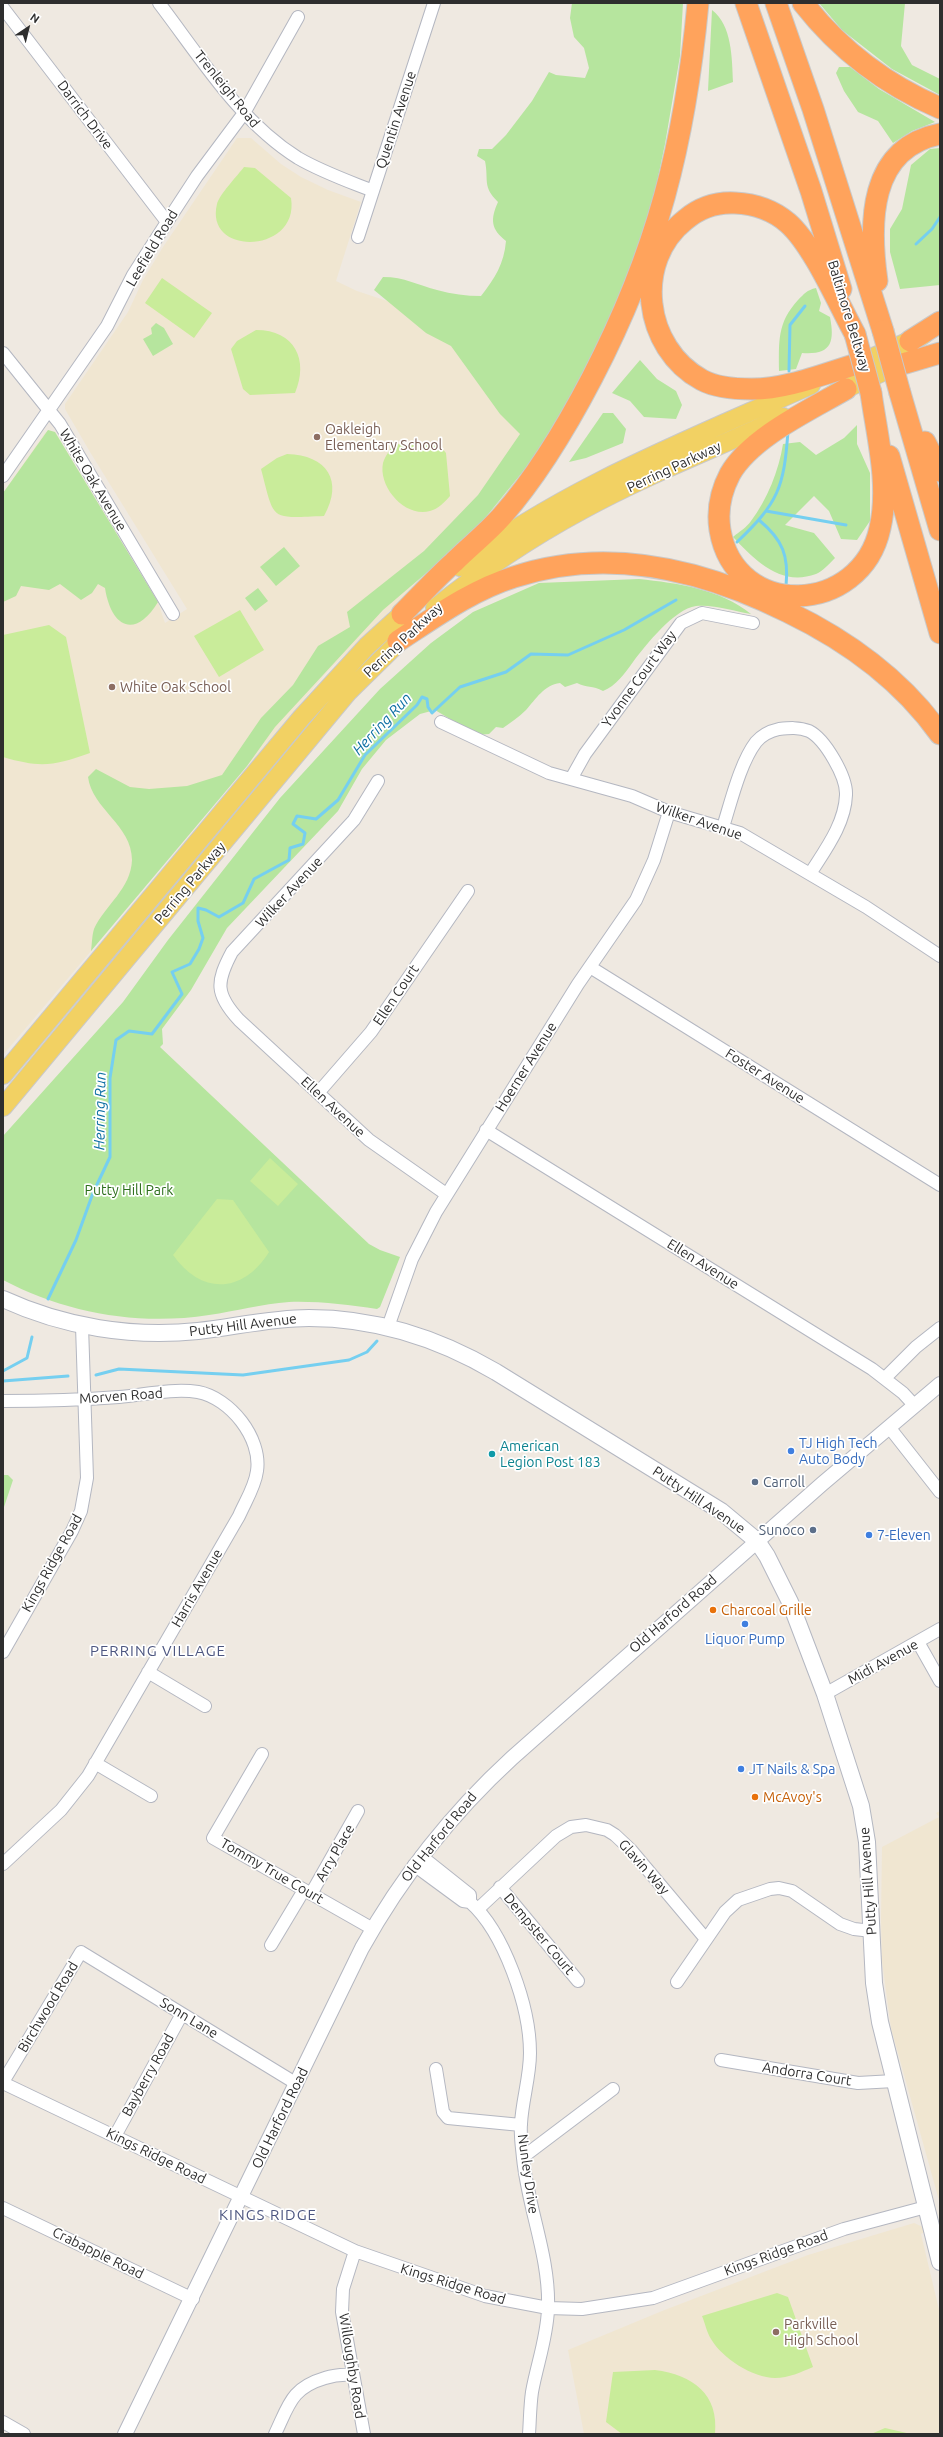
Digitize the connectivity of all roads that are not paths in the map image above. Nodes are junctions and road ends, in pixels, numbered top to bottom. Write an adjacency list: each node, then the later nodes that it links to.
1 (159, 3): 10 (street, Trenleigh Road)
2 (434, 3): 12 (street, Quentin Avenue)
3 (698, 3): 33 (highway)
4 (746, 3): 18 (highway, Baltimore Beltway)
5 (776, 3): 16 (highway, Baltimore Beltway)
6 (803, 3): 9 (highway)
7 (3, 8): 13 (street, Darrich Drive)
8 (298, 17): 10 (street, Leefield Road)
9 (940, 108)
10 (244, 113): 12 (street, Trenleigh Road); 13 (street, Leefield Road)
11 (940, 134): 16 (highway)
12 (373, 191): 14 (street, Quentin Avenue)
13 (167, 222): 28 (street, Leefield Road)
14 (358, 237)
15 (940, 322): 19 (highway)
16 (882, 325): 26 (highway, Baltimore Beltway, bridge)
17 (940, 327): 19 (main road, Perring Parkway)
18 (855, 334): 23 (highway); 27 (highway, Baltimore Beltway, bridge)
19 (910, 341): 23 (main road, Perring Parkway)
20 (940, 346): 24 (main road, Perring Parkway)
21 (3, 353): 28 (street, White Oak Avenue)
22 (940, 353): 24 (highway)
23 (857, 364): 33 (main road, Perring Parkway)
24 (899, 365): 25 (main road, Perring Parkway)
25 (846, 389): 27 (highway); 36 (main road, Perring Parkway)
26 (900, 393): 29 (highway); 31 (highway, Baltimore Beltway)
27 (873, 401): 35 (highway, Baltimore Beltway)
28 (49, 409): 30 (street, Leefield Road); 32 (street, White Oak Avenue)
29 (940, 471)
30 (3, 476)
31 (940, 530)
32 (173, 614)
33 (402, 614): 48 (main road, Perring Parkway)
34 (753, 624): 39 (street, Yvonne Court Way)
35 (940, 633)
36 (398, 641): 38 (highway); 50 (main road, Perring Parkway)
37 (441, 722): 39 (street, Wilker Avenue)
38 (940, 734)
39 (571, 779): 41 (street, Wilker Avenue)
40 (378, 781): 47 (street, Wilker Avenue)
41 (669, 812): 42 (street, Wilker Avenue); 46 (street, Hoerner Avenue)
42 (723, 827): 43 (street, Wilker Avenue); 43 (street)
43 (810, 874): 45 (street, Wilker Avenue)
44 (468, 891): 49 (street, Ellen Court)
45 (940, 956)
46 (590, 967): 51 (street, Hoerner Avenue); 52 (street, Foster Avenue)
47 (228, 1008): 49 (street, Ellen Avenue)
48 (3, 1075)
49 (318, 1093): 53 (street, Ellen Avenue)
50 (3, 1107)
51 (486, 1130): 53 (street, Hoerner Avenue); 58 (street, Ellen Avenue)
52 (940, 1185)
53 (446, 1194): 56 (street, Hoerner Avenue)
54 (3, 1299): 55 (main road, Putty Hill Avenue)
55 (82, 1326): 56 (main road, Putty Hill Avenue); 60 (street, Kings Ridge Road)
56 (388, 1327): 66 (main road, Putty Hill Avenue)
57 (940, 1328): 58 (street)
58 (885, 1378): 62 (street, Ellen Avenue)
59 (940, 1384): 62 (street, Old Harford Road)
60 (84, 1400): 61 (street, Morven Road); 63 (street, Morven Road); 69 (street, Kings Ridge Road)
61 (3, 1401)
62 (914, 1405): 64 (street, Old Harford Road)
63 (233, 1413): 70 (street, Harris Avenue)
64 (889, 1427): 65 (street); 66 (street, Old Harford Road)
65 (940, 1492)
66 (757, 1541): 72 (main road, Putty Hill Avenue); 78 (street, Old Harford Road)
67 (940, 1629): 68 (street, Midi Avenue)
68 (918, 1642): 71 (street); 72 (street, Midi Avenue)
69 (5, 1646)
70 (148, 1672): 73 (street); 75 (street, Harris Avenue)
71 (940, 1681)
72 (825, 1694): 84 (main road, Putty Hill Avenue)
73 (205, 1706)
74 (262, 1754): 81 (street, Tommy True Court)
75 (95, 1763): 76 (street); 79 (street, Harris Avenue)
76 (151, 1796)
77 (358, 1811): 81 (street, Arry Place)
78 (418, 1860): 82 (street); 83 (street, Old Harford Road)
79 (3, 1864)
80 (500, 1887): 82 (street, Glavin Way); 85 (street, Glavin Way); 88 (street, Dempster Court)
81 (308, 1892): 83 (street, Tommy True Court); 86 (street, Arry Place)
82 (474, 1905): 97 (street, Nunley Drive)
83 (373, 1929): 95 (street, Old Harford Road)
84 (872, 1931): 85 (street); 93 (main road, Putty Hill Avenue)
85 (705, 1938): 89 (street)
86 (271, 1945)
87 (81, 1952): 90 (street, Sonn Lane); 94 (street, Birchwood Road)
88 (578, 1981)
89 (677, 1982)
90 (182, 2014): 95 (street, Sonn Lane); 98 (street, Bayberry Road)
91 (721, 2060): 93 (street, Andorra Court)
92 (436, 2069): 97 (street)
93 (894, 2081): 101 (main road, Putty Hill Avenue)
94 (3, 2083): 98 (street, Kings Ridge Road)
95 (297, 2084): 100 (street, Old Harford Road)
96 (613, 2089): 99 (street)
97 (521, 2125): 99 (street, Nunley Drive)
98 (115, 2136): 100 (street, Kings Ridge Road)
99 (523, 2157): 106 (street, Nunley Drive)
100 (242, 2198): 103 (street, Kings Ridge Road); 105 (street, Old Harford Road)
101 (926, 2206): 104 (main road, Putty Hill Avenue); 106 (street, Kings Ridge Road)
102 (3, 2208): 105 (street, Crabapple Road)
103 (354, 2251): 106 (street, Kings Ridge Road); 107 (street, Willoughby Road)
104 (940, 2262)
105 (192, 2299): 110 (street, Old Harford Road)
106 (548, 2308): 113 (street, Nunley Drive)
107 (352, 2375): 111 (street); 112 (street, Willoughby Road)
108 (4, 2424): 109 (street)
109 (24, 2434)
110 (125, 2434)
111 (275, 2434)
112 (364, 2434)
113 (529, 2434)

